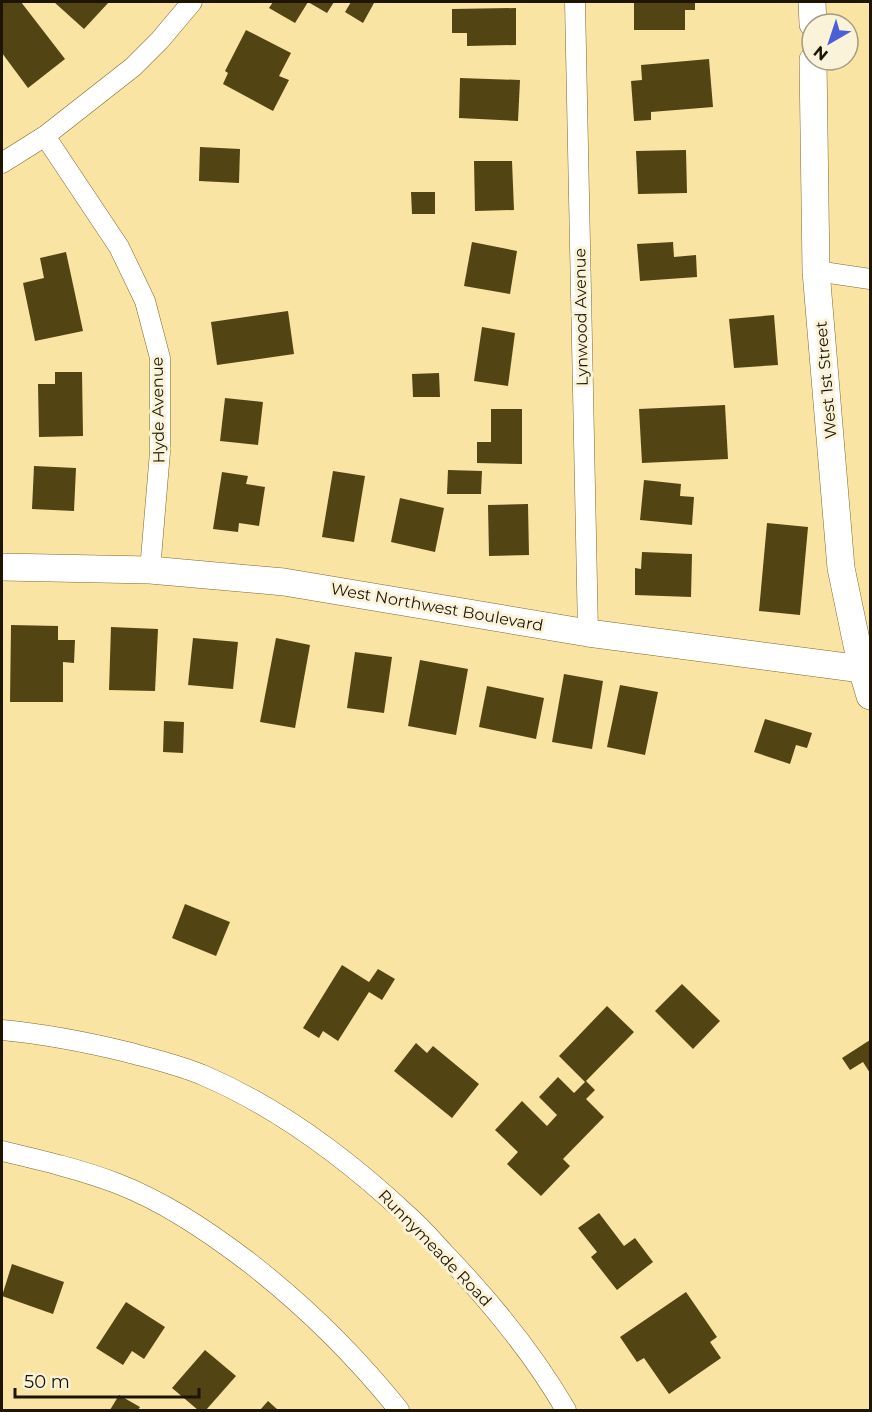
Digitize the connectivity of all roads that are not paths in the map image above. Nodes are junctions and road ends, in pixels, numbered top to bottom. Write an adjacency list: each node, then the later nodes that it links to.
1 (192, 2): 4 (street)
2 (575, 2): 10 (street, Lynwood Avenue)
3 (813, 72): 6 (main road, West 1st Street)
4 (45, 136): 5 (street); 9 (street, Hyde Avenue)
5 (2, 163)
6 (816, 272): 7 (street); 11 (main road, West 1st Street)
7 (870, 279)
8 (2, 567): 9 (main road, West Northwest Boulevard)
9 (150, 570): 10 (main road, West Northwest Boulevard)
10 (588, 633): 11 (main road, West Northwest Boulevard)
11 (866, 669): 12 (main road, West 1st Street)
12 (870, 696)
13 (2, 1030): 16 (street, Runnymeade Road)
14 (2, 1151): 15 (street)
15 (399, 1410)
16 (566, 1410)

